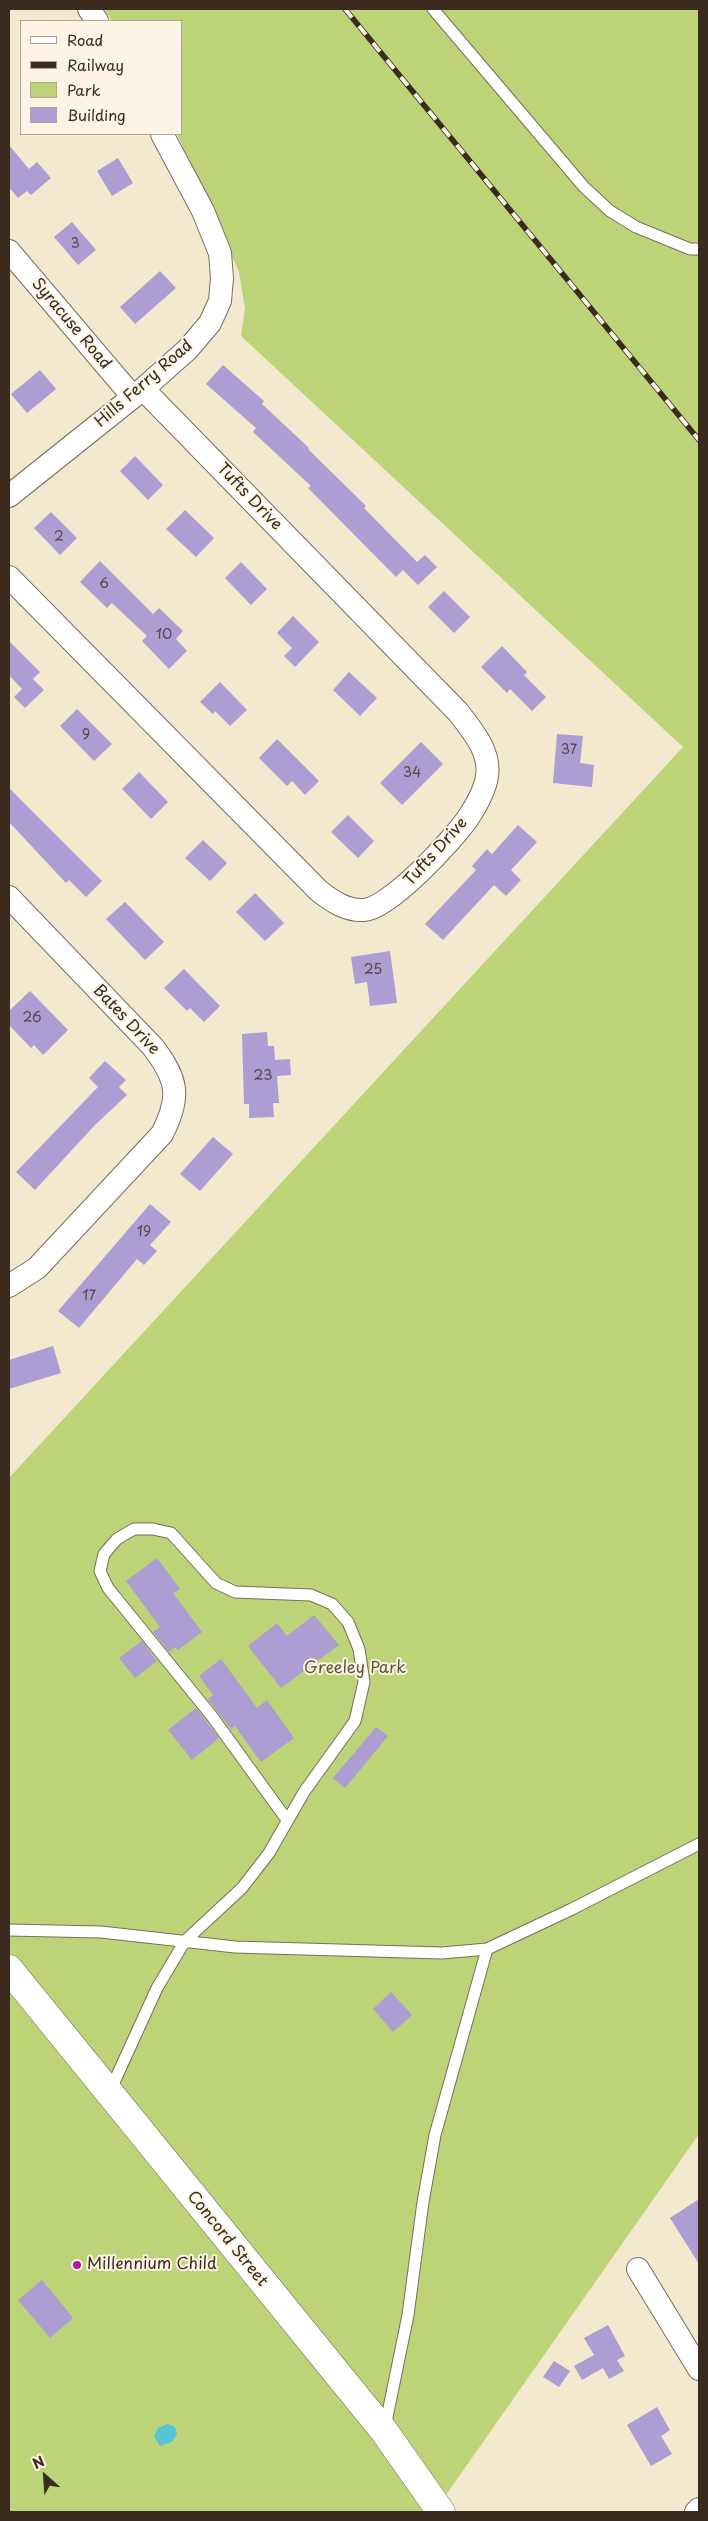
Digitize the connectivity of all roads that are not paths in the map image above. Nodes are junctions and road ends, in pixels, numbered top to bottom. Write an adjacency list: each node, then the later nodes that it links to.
1 (89, 9): 3 (street)
2 (433, 9): 5 (lane)
3 (96, 20)
4 (163, 135): 7 (street, Hills Ferry Road)
5 (699, 249)
6 (9, 251): 7 (street, Syracuse Road)
7 (138, 393): 8 (street, Hills Ferry Road); 9 (street, Tufts Drive)
8 (9, 496)
9 (9, 577)
10 (9, 896): 11 (street, Bates Drive)
11 (9, 1286)
12 (287, 1820): 12 (lane); 15 (lane)
13 (699, 1844): 16 (lane)
14 (9, 1930): 15 (lane)
15 (185, 1941): 16 (lane); 18 (lane)
16 (487, 1949): 21 (lane)
17 (9, 1969): 18 (main road, Concord Street)
18 (109, 2093): 21 (main road, Concord Street)
19 (638, 2269): 20 (street)
20 (699, 2369)
21 (384, 2431): 23 (main road, Concord Street)
22 (699, 2509): 24 (street)
23 (441, 2512)
24 (696, 2512)

